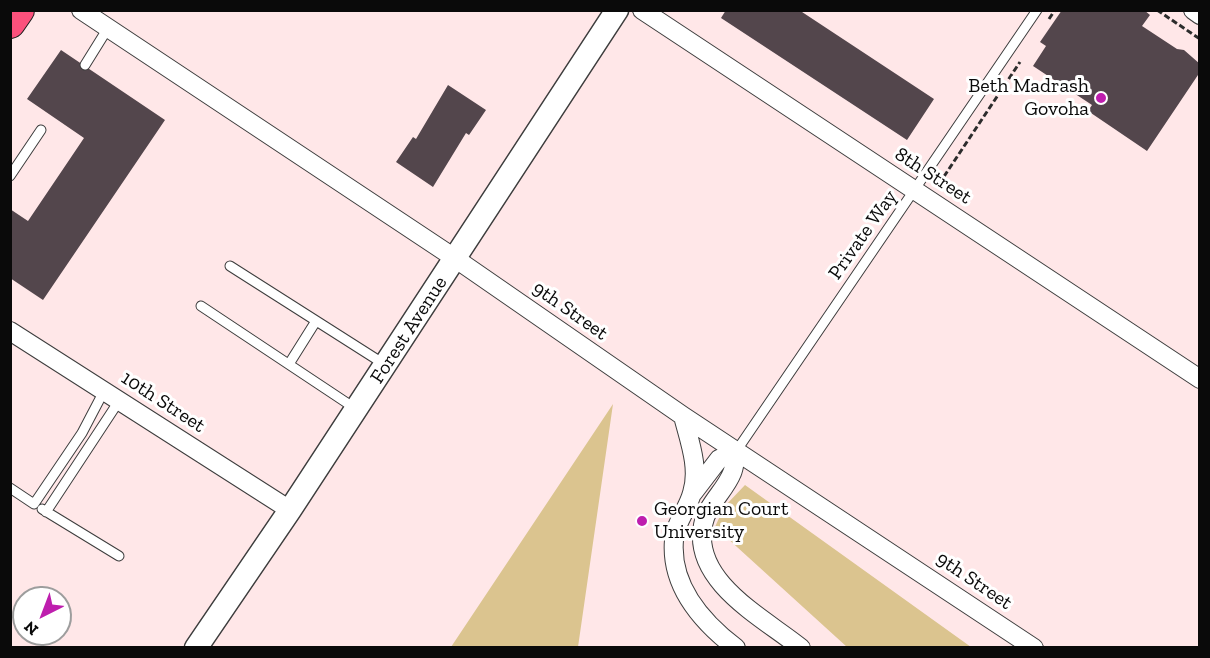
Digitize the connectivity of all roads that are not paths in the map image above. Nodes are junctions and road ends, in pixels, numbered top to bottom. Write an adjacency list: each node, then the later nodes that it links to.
1 (19, 10): 8 (highway)
2 (81, 10): 9 (street, 9th Street)
3 (617, 10): 14 (street, Forest Avenue)
4 (642, 10): 13 (street, 8th Street)
5 (1037, 10): 13 (lane, Private Way)
6 (1193, 10): 7 (street)
7 (1200, 15)
8 (10, 24)
9 (108, 28): 10 (lane); 14 (street, 9th Street)
10 (85, 64)
11 (41, 130): 12 (lane)
12 (10, 176)
13 (915, 191): 21 (street, 8th Street); 25 (lane, Private Way)
14 (456, 259): 20 (street, Forest Avenue); 24 (street, 9th Street)
15 (230, 266): 17 (lane)
16 (201, 306): 19 (lane)
17 (316, 321): 19 (lane); 20 (lane)
18 (10, 331): 22 (street, 10th Street)
19 (289, 364): 23 (lane)
20 (386, 365): 23 (street, Forest Avenue)
21 (1200, 379)
22 (112, 396): 28 (lane); 29 (street, 10th Street); 30 (lane)
23 (356, 409): 29 (street, Forest Avenue)
24 (682, 416): 25 (street, 9th Street); 27 (street)
25 (736, 450): 27 (street); 32 (street); 35 (street, 9th Street)
26 (10, 488): 28 (lane)
27 (693, 493): 34 (street)
28 (34, 504): 30 (lane)
29 (290, 510): 33 (street, Forest Avenue)
30 (46, 512): 31 (lane)
31 (119, 556)
32 (800, 647)
33 (196, 648)
34 (736, 648)
35 (1034, 648)

